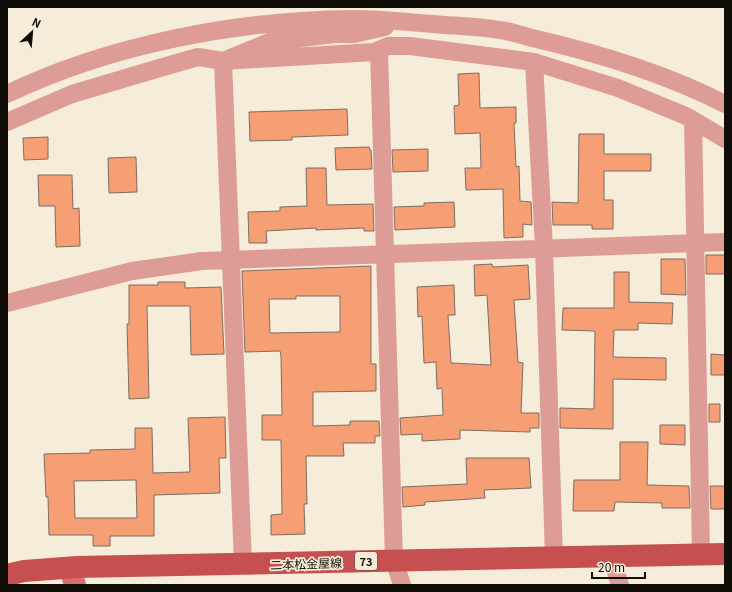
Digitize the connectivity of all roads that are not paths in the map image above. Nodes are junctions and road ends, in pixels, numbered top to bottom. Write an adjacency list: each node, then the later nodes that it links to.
1 (396, 21): 3 (street); 5 (street); 6 (street)
2 (379, 50): 3 (street); 4 (street); 13 (street)
3 (223, 61): 8 (street); 14 (street)
4 (534, 62): 7 (street); 12 (street)
5 (7, 94)
6 (725, 104)
7 (693, 120): 9 (street); 11 (street)
8 (7, 122)
9 (725, 139)
10 (725, 242): 11 (street)
11 (696, 243): 12 (street); 16 (street)
12 (544, 248): 13 (street); 19 (street)
13 (384, 256): 14 (street); 20 (street)
14 (231, 261): 15 (street); 21 (street)
15 (7, 303)
16 (701, 554): 17 (main road, 二本松金屋線 / 73); 18 (main road, 二本松金屋線 / 73)
17 (725, 554)
18 (612, 556): 19 (main road, 二本松金屋線 / 73); 25 (street)
19 (554, 557): 20 (main road, 二本松金屋線 / 73)
20 (394, 560): 21 (main road, 二本松金屋線 / 73); 24 (street)
21 (243, 564): 23 (main road, 二本松金屋線 / 73)
22 (7, 575): 23 (main road, 二本松金屋線 / 73)
23 (72, 576)
24 (402, 585)
25 (620, 585)

